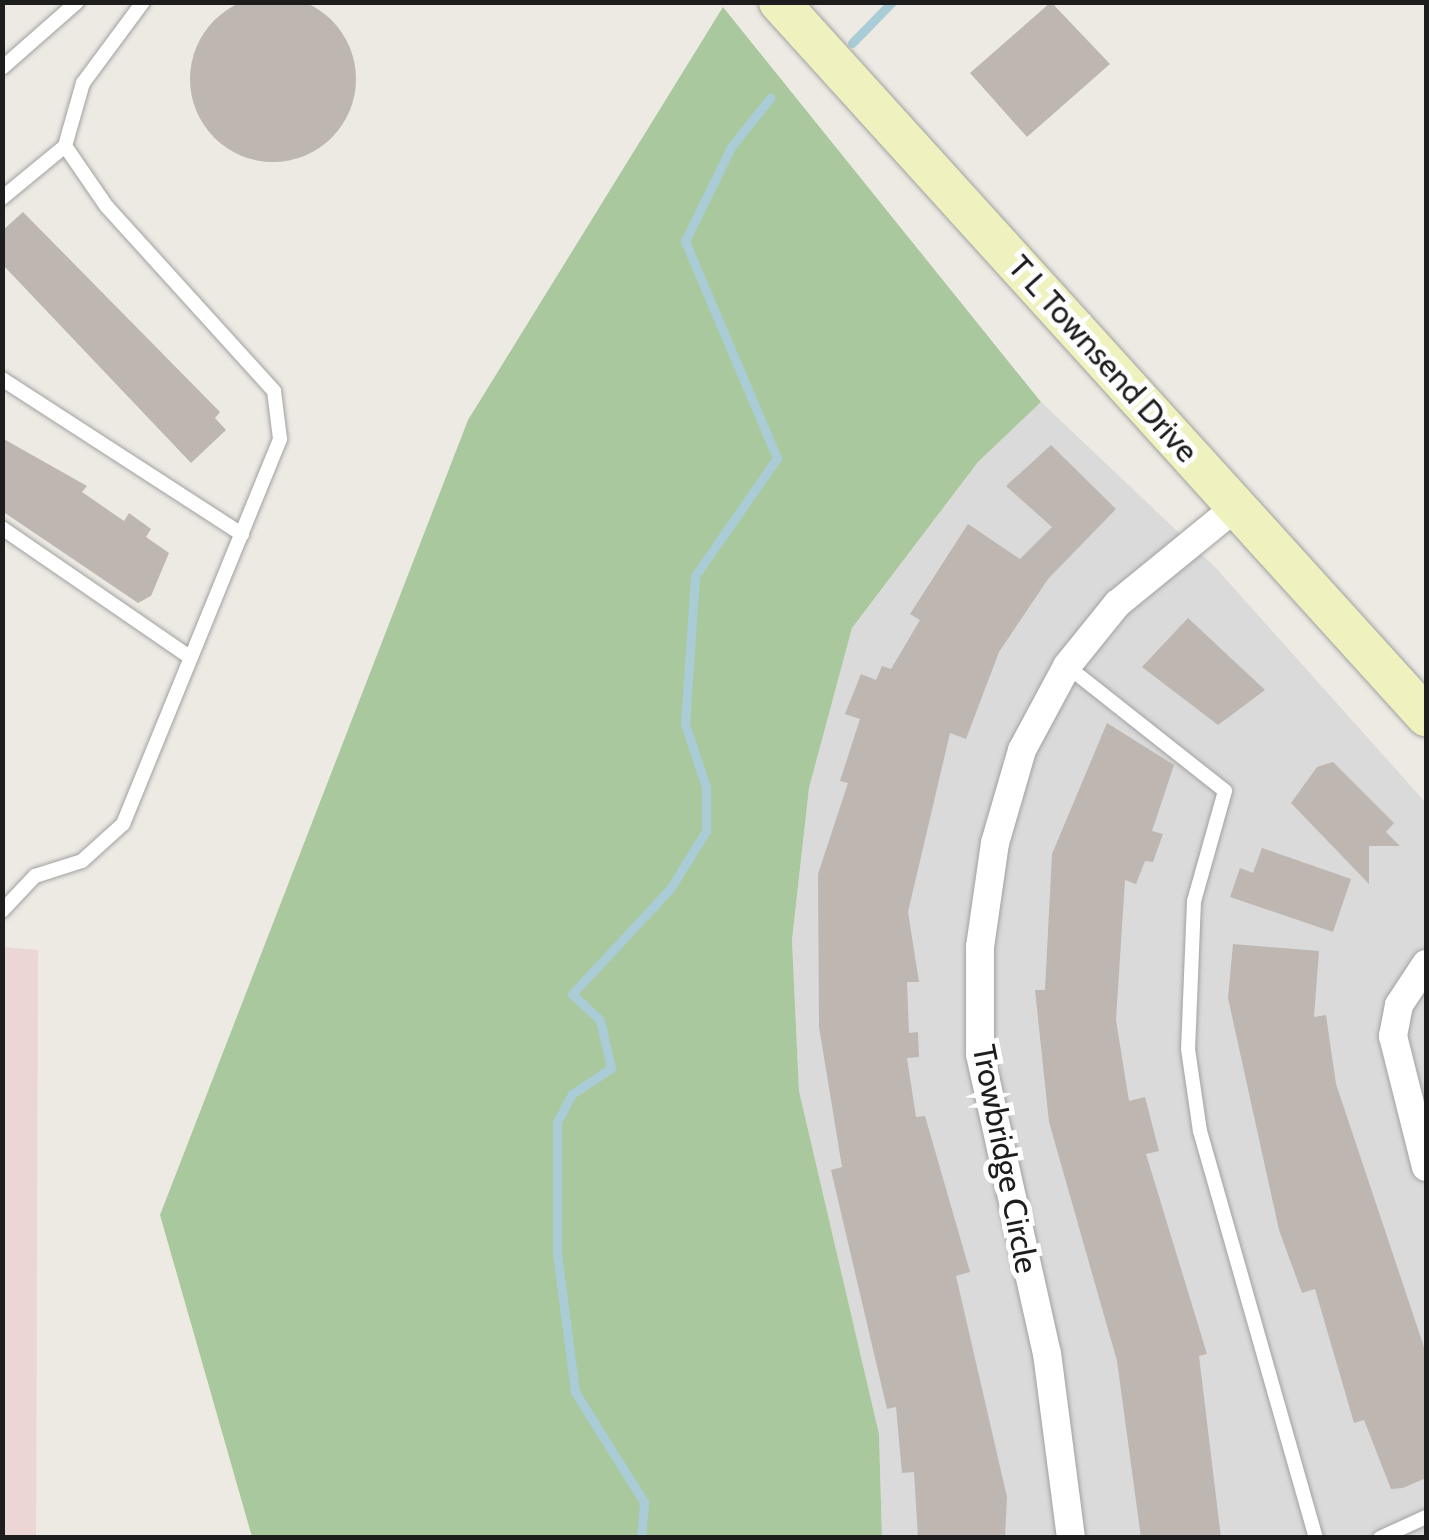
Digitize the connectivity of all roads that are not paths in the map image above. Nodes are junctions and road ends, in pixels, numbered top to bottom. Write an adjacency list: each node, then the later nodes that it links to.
1 (77, 2): 4 (lane)
2 (143, 2): 5 (lane)
3 (779, 2): 8 (street, T L Townsend Drive)
4 (2, 68)
5 (65, 146): 6 (lane); 10 (lane)
6 (2, 198)
7 (2, 379): 10 (lane)
8 (1236, 507): 12 (street, Trowbridge Circle); 13 (street, T L Townsend Drive)
9 (2, 528): 11 (lane)
10 (242, 534): 11 (lane)
11 (190, 658): 14 (lane)
12 (1067, 666): 18 (street, Trowbridge Circle); 19 (lane)
13 (1426, 716)
14 (2, 912)
15 (1426, 964): 16 (street)
16 (1426, 1167)
17 (1426, 1517): 20 (lane)
18 (1071, 1538)
19 (1316, 1538)
20 (1380, 1538)

